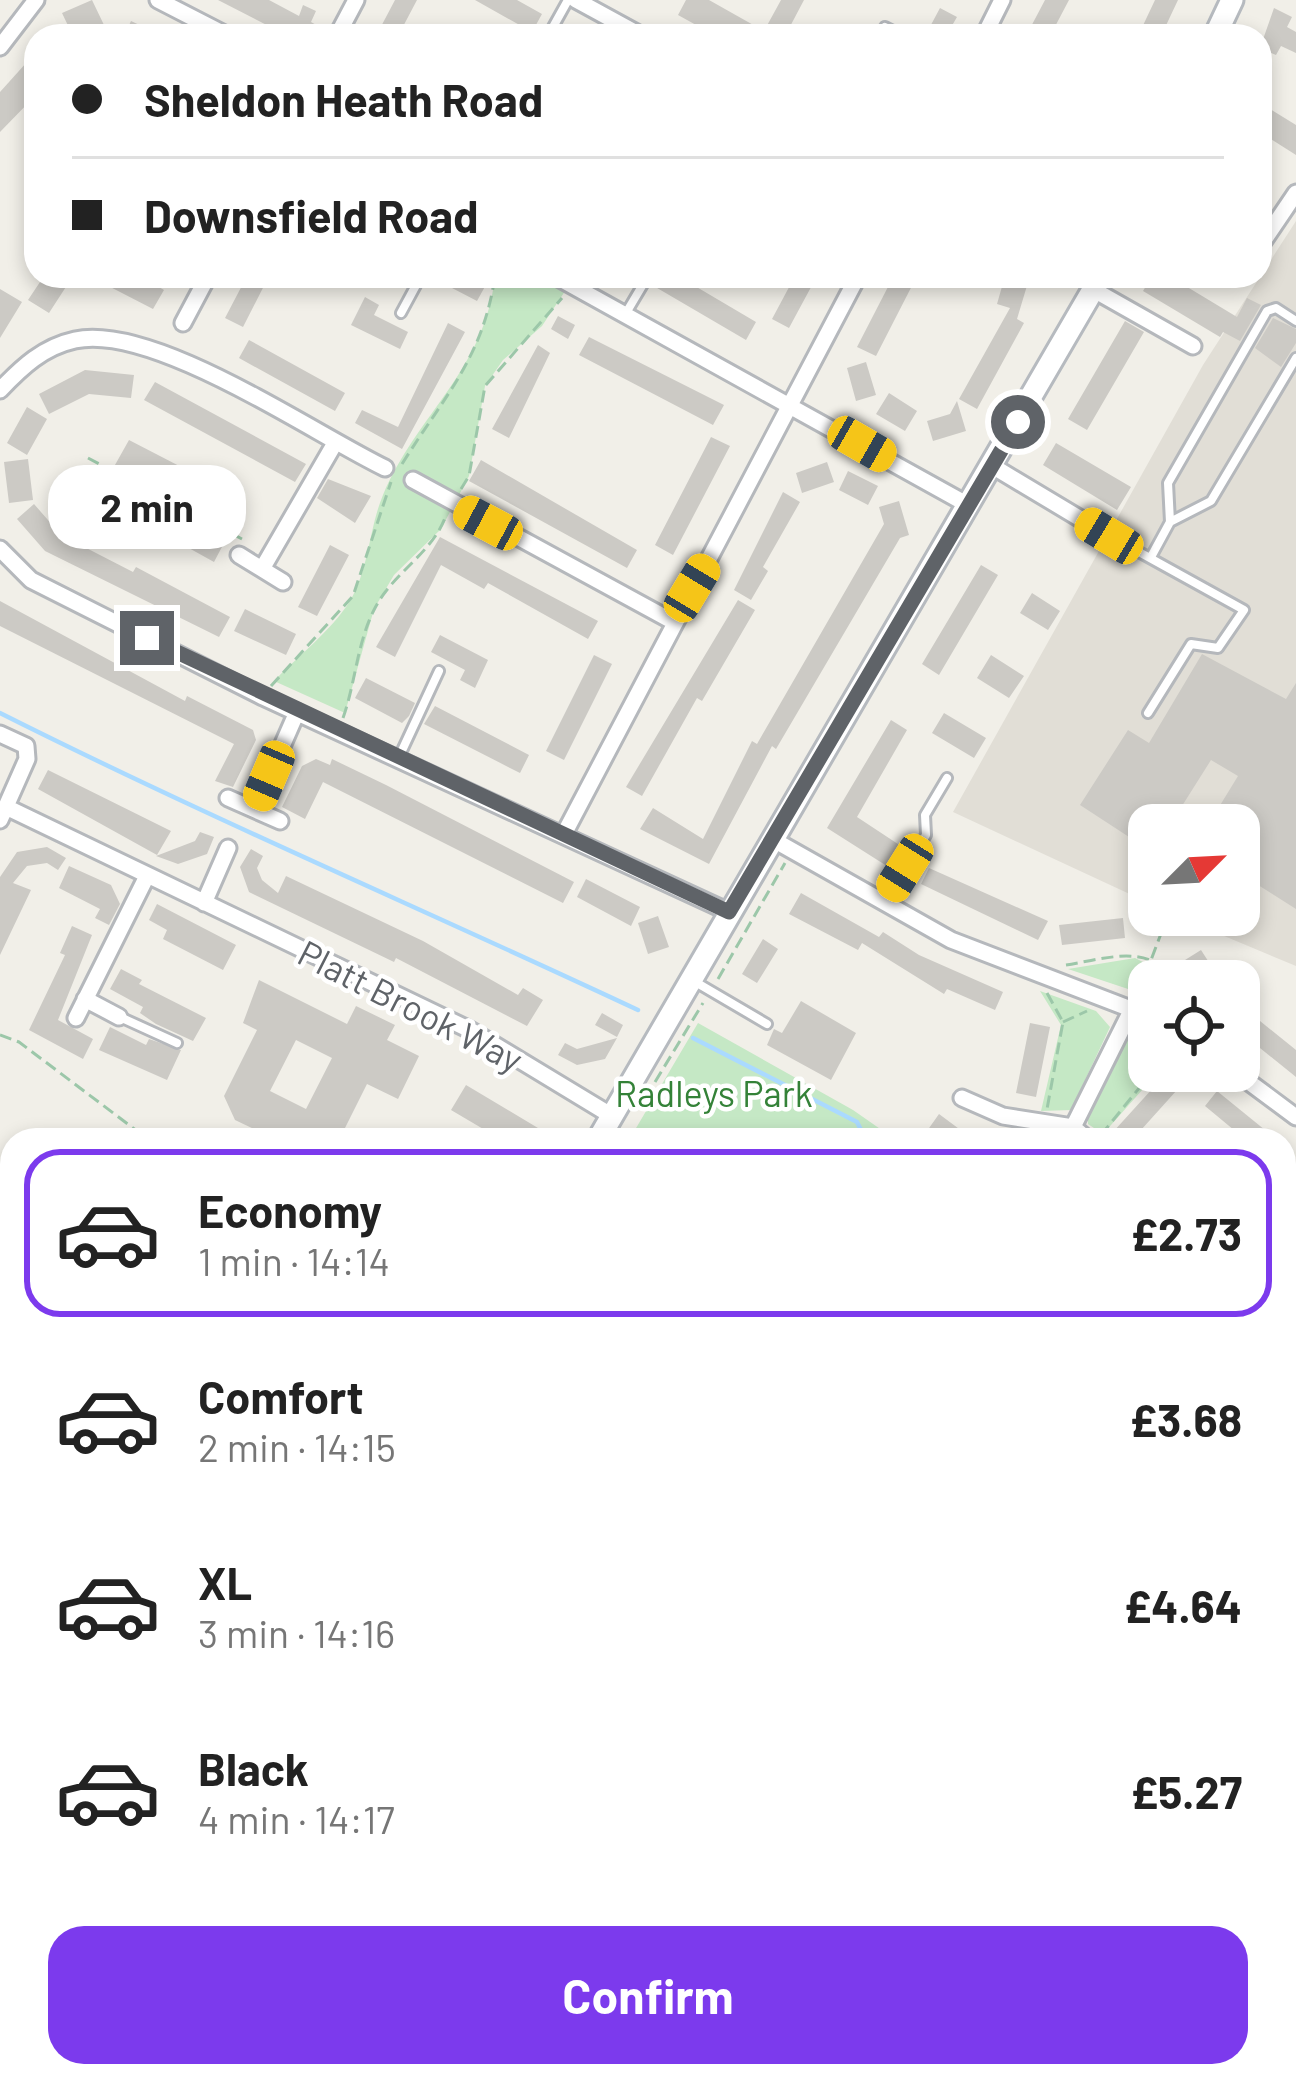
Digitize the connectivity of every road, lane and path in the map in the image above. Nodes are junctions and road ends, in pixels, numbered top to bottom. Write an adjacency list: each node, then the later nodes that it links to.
1 (36, 0): 8 (street)
2 (158, 0): 6 (street)
3 (572, 0): 5 (street)
4 (614, 0): 5 (street)
5 (606, 16): 7 (street)
6 (192, 24)
7 (620, 24)
8 (0, 47)
9 (1296, 193): 10 (street)
10 (1272, 228)
11 (202, 288): 22 (street)
12 (415, 288): 20 (lane)
13 (494, 288): 42 (path)
14 (578, 288): 19 (street)
15 (641, 288): 19 (lane)
16 (852, 288): 26 (street)
17 (1095, 288): 29 (street)
18 (1106, 288): 23 (street)
19 (626, 313): 26 (street)
20 (401, 314)
21 (1296, 321): 33 (lane)
22 (183, 323)
23 (1193, 346)
24 (1296, 358): 33 (lane)
25 (0, 390): 27 (street)
26 (790, 403): 32 (street); 40 (street)
27 (334, 443): 30 (street); 38 (street)
28 (88, 458): 38 (path)
29 (994, 467): 32 (street); 34 (street)
30 (385, 468)
31 (413, 481): 40 (street)
32 (970, 506): 53 (street)
33 (1170, 522): 37 (lane)
34 (1109, 536): 37 (lane)
35 (0, 549): 42 (street)
36 (239, 555): 38 (street)
37 (1151, 557): 44 (lane)
38 (266, 561): 39 (street)
39 (283, 582)
40 (672, 621): 52 (street)
41 (439, 671): 46 (lane)
42 (263, 697): 43 (street)
43 (296, 712): 46 (street); 49 (street)
44 (1148, 713)
45 (0, 734): 50 (street, Platt Brook Way)
46 (399, 758): 52 (street)
47 (947, 778): 56 (lane)
48 (228, 798): 49 (street)
49 (255, 808): 51 (street)
50 (3, 814): 55 (street, Platt Brook Way)
51 (280, 821)
52 (564, 834): 58 (street)
53 (772, 839): 56 (street); 58 (street)
54 (228, 848): 57 (street)
55 (147, 877): 57 (street, Platt Brook Way); 60 (street)
56 (884, 902): 61 (street)
57 (204, 903): 71 (street, Platt Brook Way)
58 (729, 912): 59 (street)
59 (691, 980): 65 (lane); 71 (street)
60 (85, 999): 62 (street); 64 (street)
61 (1128, 1005)
62 (118, 1017): 67 (lane)
63 (1128, 1017): 73 (street)
64 (76, 1018)
65 (767, 1024)
66 (0, 1035): 74 (path)
67 (177, 1043)
68 (1260, 1090): 72 (street)
69 (1134, 1092): 76 (path)
70 (962, 1098): 73 (street)
71 (612, 1116): 75 (street)
72 (1296, 1117)
73 (1073, 1127)
74 (133, 1128)
75 (605, 1128)
76 (1103, 1128)

